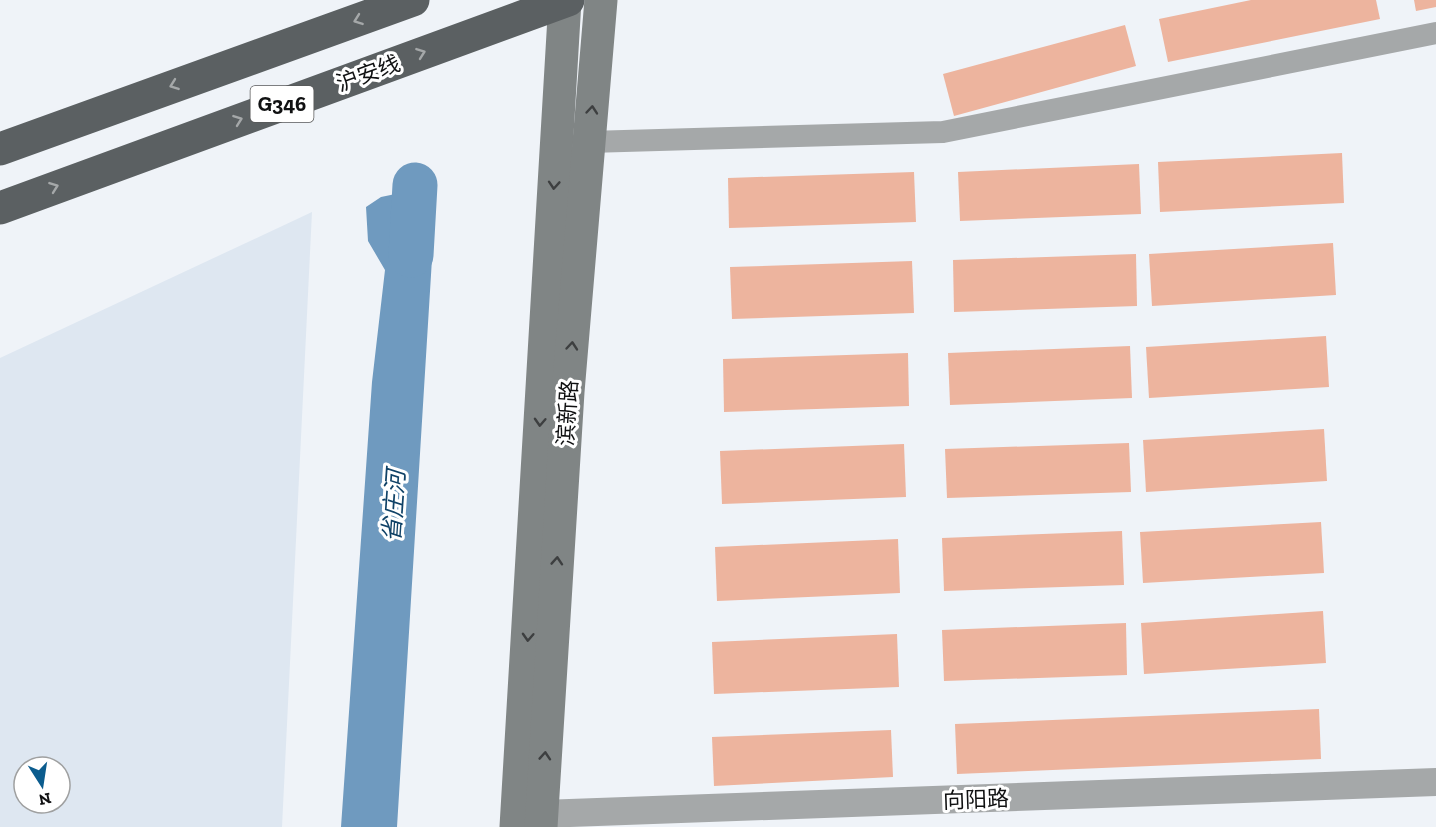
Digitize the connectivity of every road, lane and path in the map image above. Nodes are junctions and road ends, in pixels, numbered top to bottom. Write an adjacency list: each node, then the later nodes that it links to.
1 (413, 0): 6 (highway, G346, one-way to 6)
2 (566, 0): 7 (highway, 沪安线 / G346, one-way to 2); 9 (main road, 滨新路, one-way to 9)
3 (601, 0): 5 (main road, 滨新路, one-way to 3)
4 (1436, 33): 5 (street)
5 (589, 142): 9 (main road, 滨新路, one-way to 5)
6 (0, 149)
7 (0, 208)
8 (1436, 782): 9 (street, 向阳路)
9 (529, 819)

